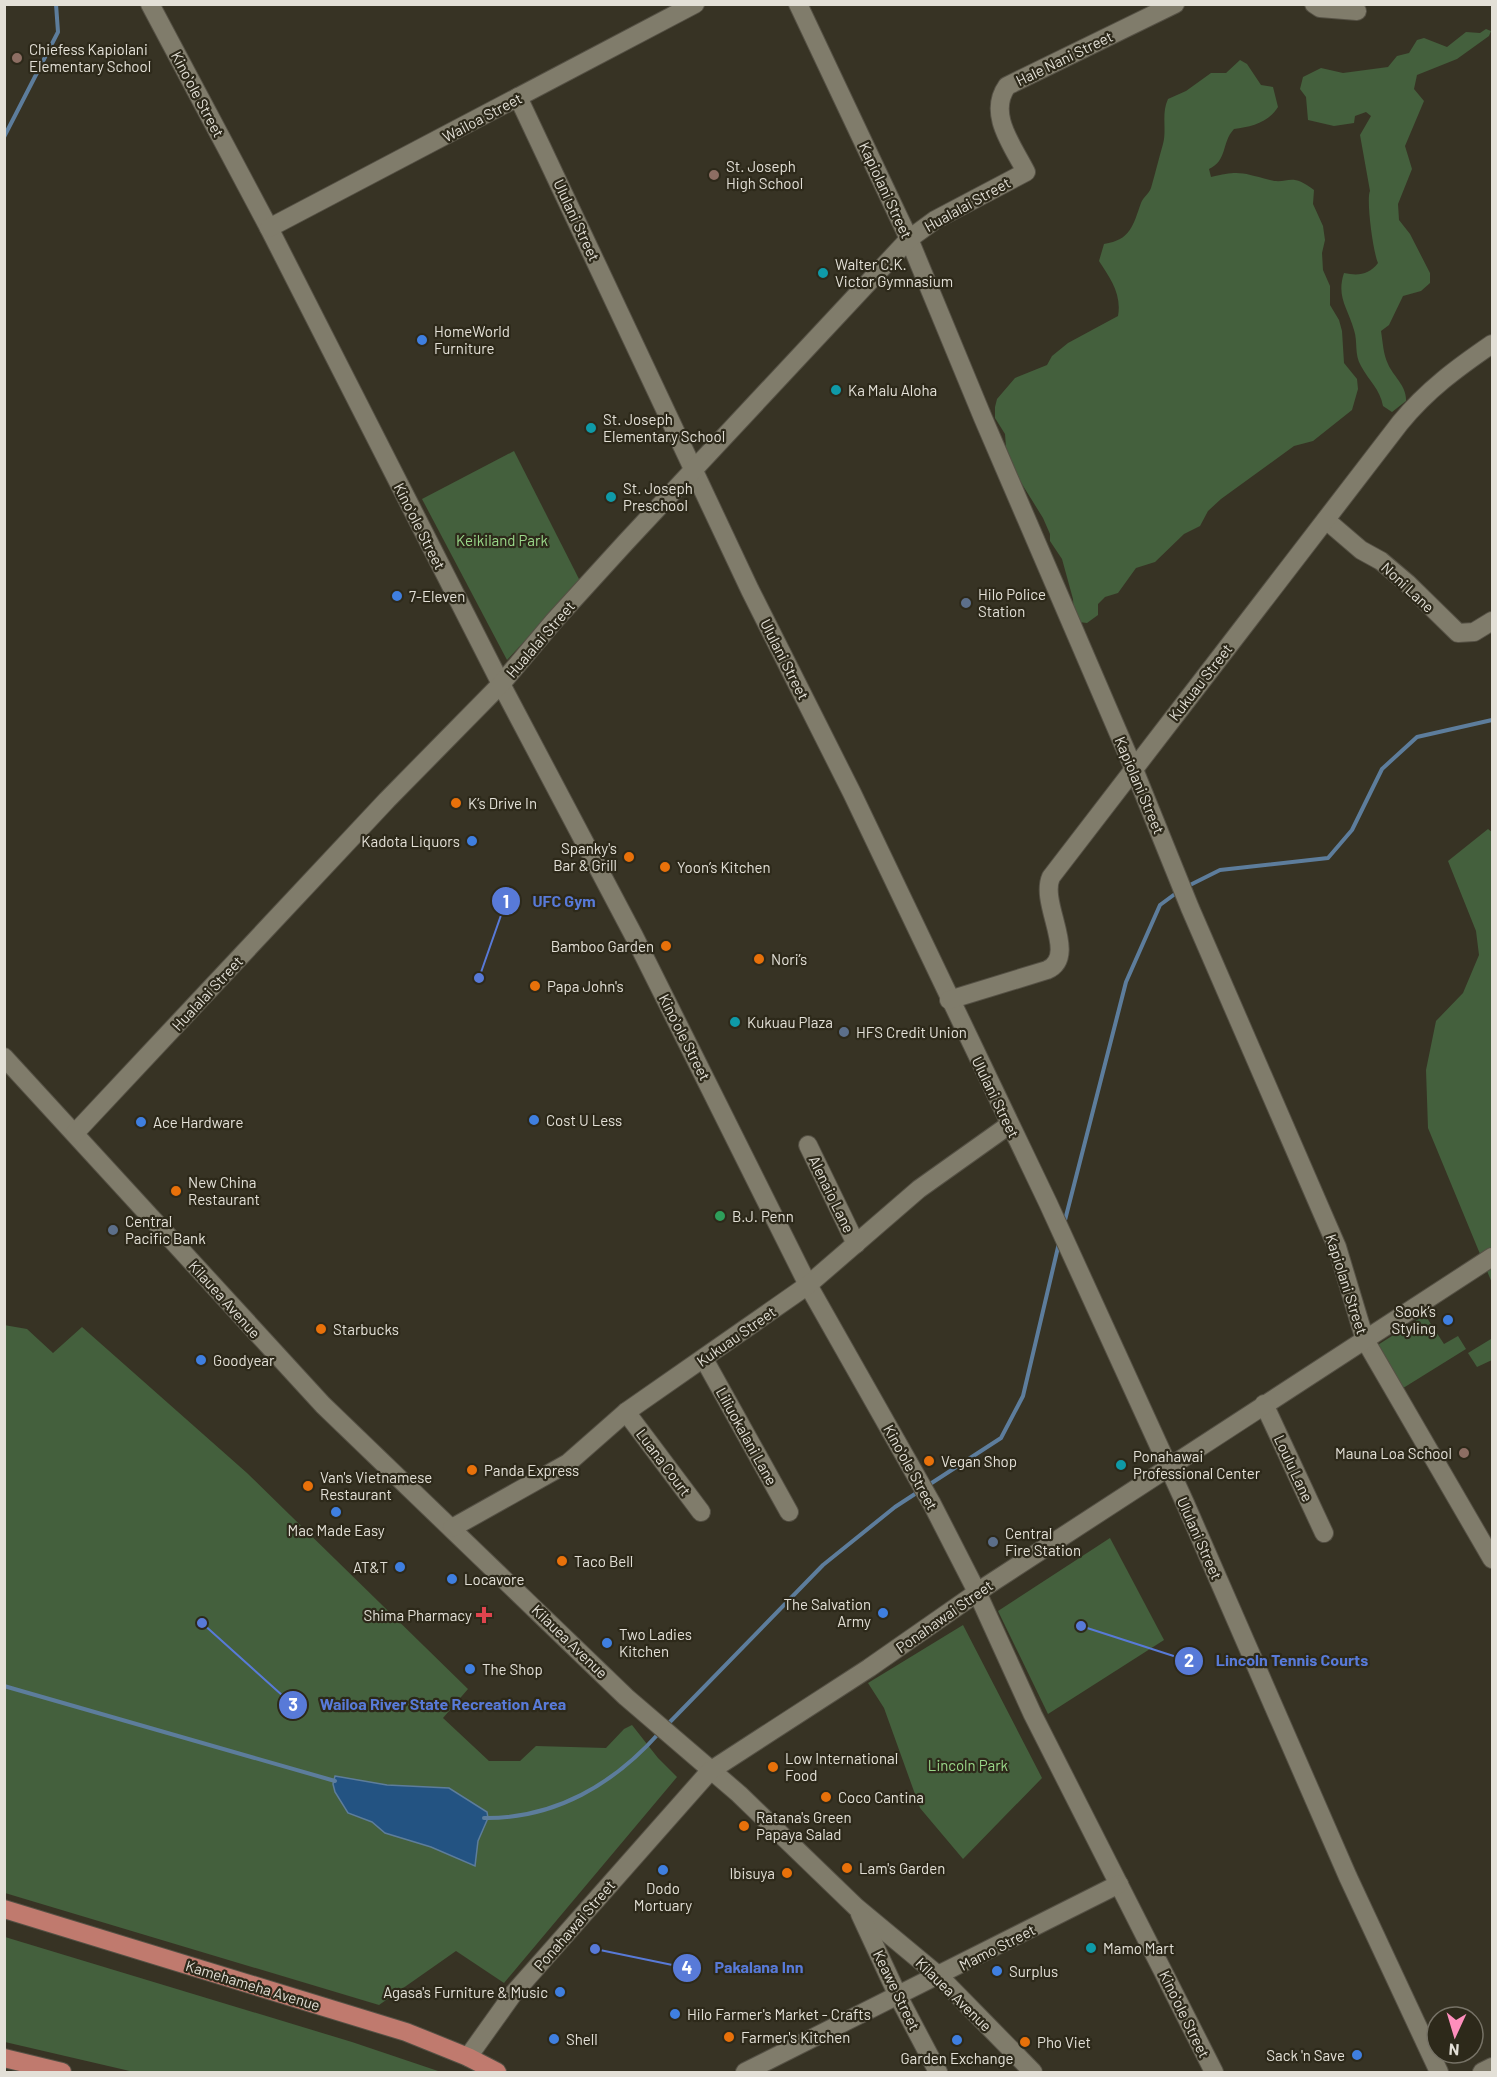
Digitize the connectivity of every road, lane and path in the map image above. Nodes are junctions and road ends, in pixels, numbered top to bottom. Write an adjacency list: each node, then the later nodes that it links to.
1 (150, 4): 9 (street, Kinoʻole Street)
2 (695, 4): 7 (street, Wailoa Street)
3 (798, 4): 10 (street, Kapiolani Street)
4 (1175, 4): 8 (street, Hale Nani Street)
5 (1314, 4): 6 (street)
6 (1357, 11)
7 (518, 98): 9 (street, Wailoa Street); 12 (street, Ululani Street)
8 (1026, 172): 10 (street, Hualalai Street)
9 (269, 228): 15 (street, Kinoʻole Street)
10 (909, 239): 12 (street, Hualalai Street); 16 (street, Kapiolani Street)
11 (1492, 344): 13 (street, Kukuau Street)
12 (694, 468): 15 (street, Hualalai Street); 17 (street, Ululani Street)
13 (1326, 520): 14 (street, Noni Lane); 16 (street, Kukuau Street)
14 (1492, 621)
15 (501, 684): 20 (street, Hualalai Street); 24 (street, Kinoʻole Street)
16 (1133, 767): 17 (street, Kukuau Street); 25 (street, Kapiolani Street)
17 (949, 1000): 19 (street, Ululani Street)
18 (4, 1057): 20 (street, Kilauea Avenue)
19 (1009, 1125): 22 (street, Kukuau Street); 29 (street, Ululani Street)
20 (75, 1133): 32 (street, Kilauea Avenue)
21 (808, 1145): 22 (street, Alenaio Lane)
22 (856, 1244): 24 (street, Kukuau Street)
23 (1492, 1257): 25 (street, Ponahawai Street)
24 (808, 1285): 26 (street, Kukuau Street); 35 (street, Kinoʻole Street)
25 (1365, 1340): 27 (street, Ponahawai Street); 34 (street, Kapiolani Street)
26 (705, 1359): 28 (street, Kukuau Street); 31 (street, Liliuokalani Lane)
27 (1264, 1404): 29 (street, Ponahawai Street); 33 (street, Loulu Lane)
28 (626, 1412): 30 (street, Luana Court); 32 (street, Kukuau Street)
29 (1169, 1468): 35 (street, Ponahawai Street); 51 (street, Ululani Street)
30 (701, 1512)
31 (789, 1512)
32 (452, 1528): 36 (street, Kilauea Avenue)
33 (1324, 1533)
34 (1492, 1559)
35 (977, 1592): 36 (street, Ponahawai Street); 37 (street, Kinoʻole Street)
36 (710, 1771): 38 (street, Kilauea Avenue); 42 (street, Ponahawai Street)
37 (1119, 1884): 40 (street, Mamo Street); 50 (street, Kinoʻole Street)
38 (856, 1907): 40 (street, Kilauea Avenue); 41 (street, Keawe Street)
39 (4, 1909): 42 (main road, Kamehameha Avenue)
40 (939, 1976): 41 (street, Mamo Street); 49 (street, Kilauea Avenue)
41 (898, 1996): 47 (street, Mamo Street); 48 (street, Keawe Street)
42 (468, 2057): 46 (main road, Kamehameha Avenue)
43 (4, 2058): 45 (main road)
44 (1492, 2067): 52 (street)
45 (62, 2073)
46 (497, 2073)
47 (745, 2073)
48 (939, 2073)
49 (1033, 2073)
50 (1214, 2073)
51 (1439, 2073)
52 (1482, 2073)

